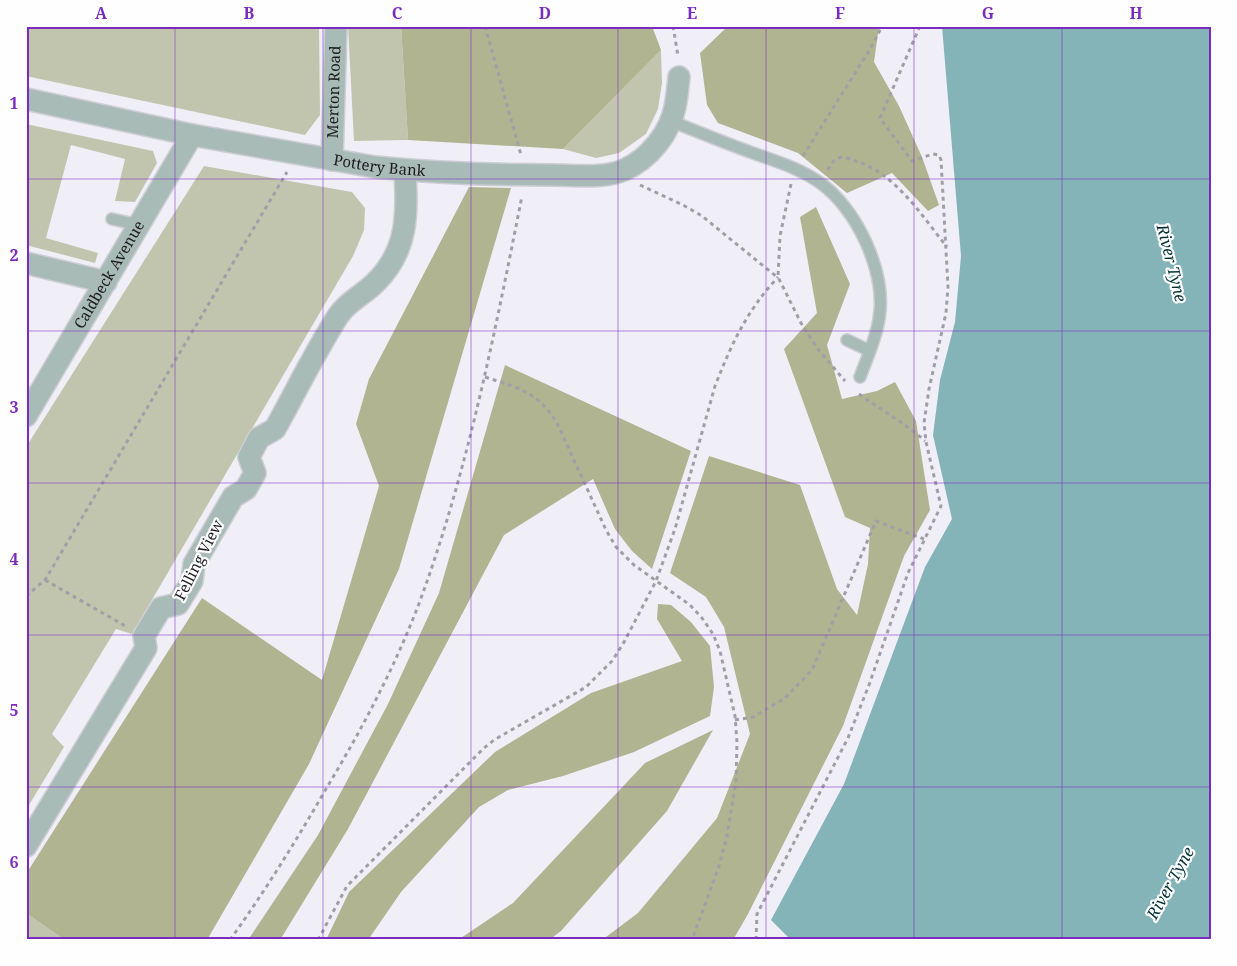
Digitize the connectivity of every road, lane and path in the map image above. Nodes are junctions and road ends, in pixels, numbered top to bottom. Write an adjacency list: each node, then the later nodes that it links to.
1 (336, 26): 11 (street, Merton Road)
2 (484, 26): 14 (path)
3 (673, 26): 6 (path)
4 (882, 26): 12 (path)
5 (920, 26): 19 (path)
6 (679, 76): 8 (street, Pottery Bank)
7 (26, 99): 9 (street, Pottery Bank)
8 (671, 121): 12 (lane); 15 (street, Pottery Bank)
9 (192, 135): 10 (street, Pottery Bank); 18 (street, Caldbeck Avenue)
10 (297, 154): 11 (street, Pottery Bank); 32 (path)
11 (332, 160): 13 (street, Pottery Bank)
12 (796, 169): 16 (lane); 21 (path)
13 (405, 170): 14 (street, Pottery Bank); 35 (street, Felling View)
14 (523, 175): 15 (street, Pottery Bank); 25 (path)
15 (608, 175): 21 (path)
16 (819, 182): 19 (path); 24 (lane)
17 (112, 219): 18 (lane)
18 (139, 225): 22 (street, Caldbeck Avenue)
19 (947, 247): 30 (path)
20 (26, 263): 22 (street)
21 (778, 277): 27 (path); 33 (path)
22 (106, 282): 29 (street, Caldbeck Avenue)
23 (847, 340): 24 (lane)
24 (870, 351): 26 (lane)
25 (485, 377): 33 (path); 38 (path)
26 (860, 377)
27 (848, 385)
28 (854, 390): 30 (path)
29 (26, 416)
30 (926, 442): 31 (path)
31 (924, 539): 36 (path); 41 (path)
32 (45, 580): 34 (path); 35 (path)
33 (656, 581): 36 (path); 39 (path)
34 (26, 596)
35 (144, 636): 37 (street, Felling View)
36 (735, 720): 40 (path)
37 (26, 846)
38 (230, 940)
39 (318, 940)
40 (692, 940)
41 (756, 940)

